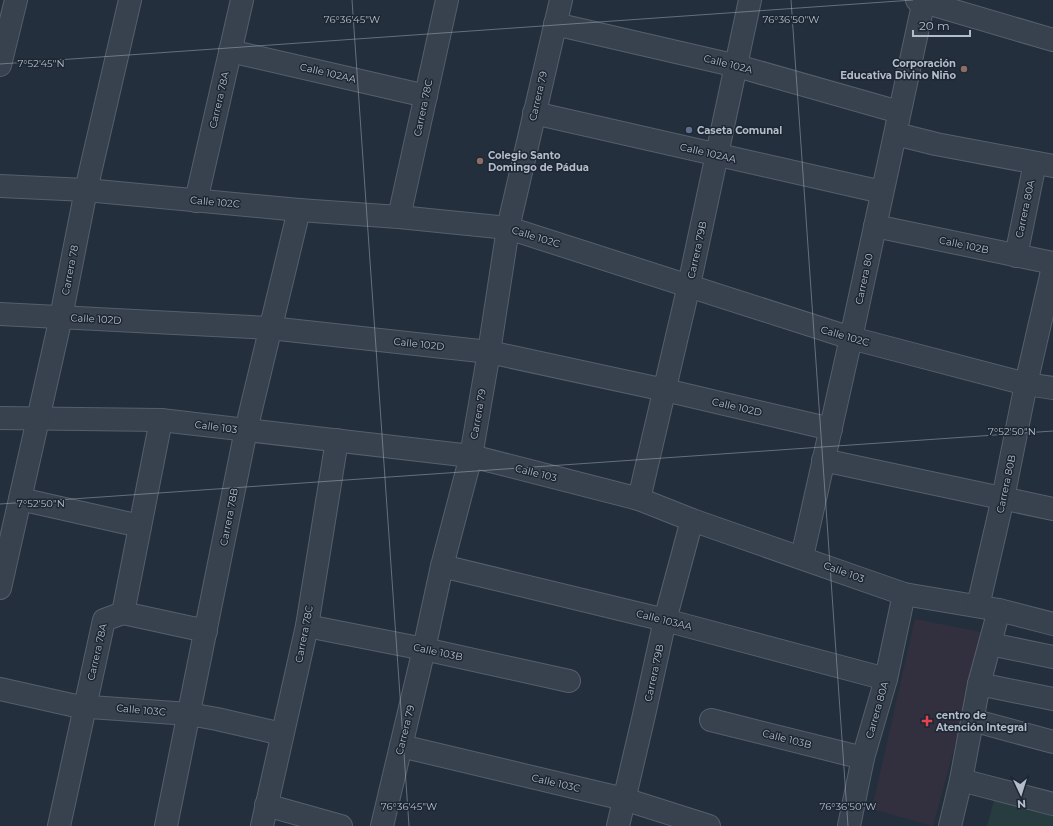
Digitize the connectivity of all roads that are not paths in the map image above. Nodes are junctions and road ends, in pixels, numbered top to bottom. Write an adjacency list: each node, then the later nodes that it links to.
1 (16, 0): 11 (street)
2 (130, 0): 20 (street, Carrera 78)
3 (242, 0): 10 (street, Carrera 78A)
4 (447, 0): 13 (street, Carrera 78C)
5 (561, 0): 8 (street, Carrera 79)
6 (750, 0): 12 (street, Carrera 79B)
7 (921, 1): 9 (street); 14 (street, Carrera 80)
8 (555, 24): 12 (street, Calle 102A); 15 (street, Carrera 79)
9 (1053, 40)
10 (230, 51): 13 (street, Calle 102AA); 22 (street, Carrera 78A)
11 (0, 65)
12 (737, 66): 14 (street, Calle 102A); 17 (street, Carrera 79B)
13 (426, 96): 24 (street, Carrera 78C)
14 (900, 112): 16 (street, Carrera 80)
15 (534, 114): 17 (street, Calle 102AA); 26 (street, Carrera 79)
16 (896, 134): 18 (street); 21 (street, Carrera 80)
17 (718, 155): 21 (street, Calle 102AA); 30 (street, Carrera 79B)
18 (1044, 164): 27 (street, Carrera 80A)
19 (0, 186): 20 (street, Calle 102C)
20 (86, 190): 22 (street, Calle 102C); 32 (street, Carrera 78)
21 (882, 192): 25 (street, Carrera 80)
22 (196, 201): 23 (street, Calle 102C)
23 (299, 210): 24 (street, Calle 102C); 33 (street, Carrera 78B)
24 (399, 217): 26 (street, Calle 102C)
25 (874, 226): 27 (street, Calle 102B); 34 (street, Carrera 80)
26 (508, 228): 30 (street, Calle 102C); 35 (street, Carrera 79)
27 (1016, 256): 28 (street, Calle 102B)
28 (1053, 263)
29 (1053, 267): 36 (street, Carrera 80B)
30 (689, 285): 34 (street, Calle 102C); 38 (street, Carrera 79B)
31 (0, 314): 32 (street, Calle 102D)
32 (61, 317): 33 (street, Calle 102D); 40 (street, Carrera 78)
33 (270, 328): 35 (street, Calle 102D); 43 (street, Carrera 78B)
34 (851, 338): 36 (street, Calle 102C); 42 (street, Carrera 80)
35 (489, 352): 38 (street, Calle 102D); 45 (street, Carrera 79)
36 (1026, 384): 37 (street, Calle 102C); 47 (street, Carrera 80B)
37 (1053, 388)
38 (665, 390): 42 (street, Calle 102D); 49 (street, Carrera 79B)
39 (0, 418): 40 (street, Calle 103)
40 (37, 419): 41 (street, Calle 103); 48 (street, Carrera 78)
41 (161, 420): 43 (street, Calle 103); 52 (street)
42 (831, 429): 46 (street, Carrera 80)
43 (246, 430): 44 (street, Calle 103); 62 (street, Carrera 78B)
44 (337, 440): 45 (street, Calle 103); 61 (street, Carrera 78C)
45 (470, 456): 49 (street, Calle 103); 54 (street, Carrera 79)
46 (823, 460): 47 (street); 53 (street, Carrera 80)
47 (1003, 498): 50 (street); 57 (street, Carrera 80B)
48 (20, 499): 52 (street); 55 (street, Carrera 78)
49 (640, 499): 51 (street, Calle 103)
50 (1053, 509)
51 (692, 520): 53 (street, Calle 103); 59 (street, Carrera 79B)
52 (140, 526): 58 (street)
53 (802, 557): 56 (street, Calle 103)
54 (442, 566): 59 (street, Calle 103AA); 64 (street, Carrera 79)
55 (0, 588)
56 (904, 594): 57 (street, Calle 103); 66 (street, Carrera 80A)
57 (988, 608): 60 (street, Calle 103); 63 (street, Carrera 80B)
58 (123, 613): 62 (street); 71 (street, Carrera 78A)
59 (665, 620): 66 (street, Calle 103AA); 80 (street, Carrera 79B)
60 (1053, 624)
61 (307, 626): 64 (street, Calle 103B); 75 (street, Carrera 78C)
62 (206, 631): 72 (street, Carrera 78B)
63 (990, 644): 65 (street); 68 (street, Carrera 80B)
64 (424, 649): 67 (street, Calle 103B); 77 (street, Carrera 79)
65 (1053, 657)
66 (886, 679): 78 (street, Carrera 80A)
67 (569, 681)
68 (979, 684): 70 (street); 74 (street, Carrera 80B)
69 (0, 689): 71 (street, Calle 103C)
70 (1053, 699)
71 (86, 706): 72 (street, Calle 103C); 83 (street, Carrera 78A)
72 (189, 714): 75 (street, Calle 103C); 84 (street, Carrera 78B)
73 (711, 720): 78 (street, Calle 103B)
74 (972, 720): 76 (street); 79 (street, Carrera 80B)
75 (282, 734): 82 (street, Carrera 78C)
76 (1053, 742)
77 (401, 746): 80 (street, Calle 103C); 86 (street, Carrera 79)
78 (863, 758): 89 (street, Carrera 80A)
79 (961, 780): 81 (street); 90 (street, Carrera 80B)
80 (624, 799): 87 (street, Carrera 79B); 88 (street, Calle 103C)
81 (1053, 804)
82 (264, 816): 85 (street)
83 (59, 826)
84 (166, 826)
85 (341, 826)
86 (382, 826)
87 (618, 826)
88 (709, 826)
89 (849, 826)
90 (950, 826)

